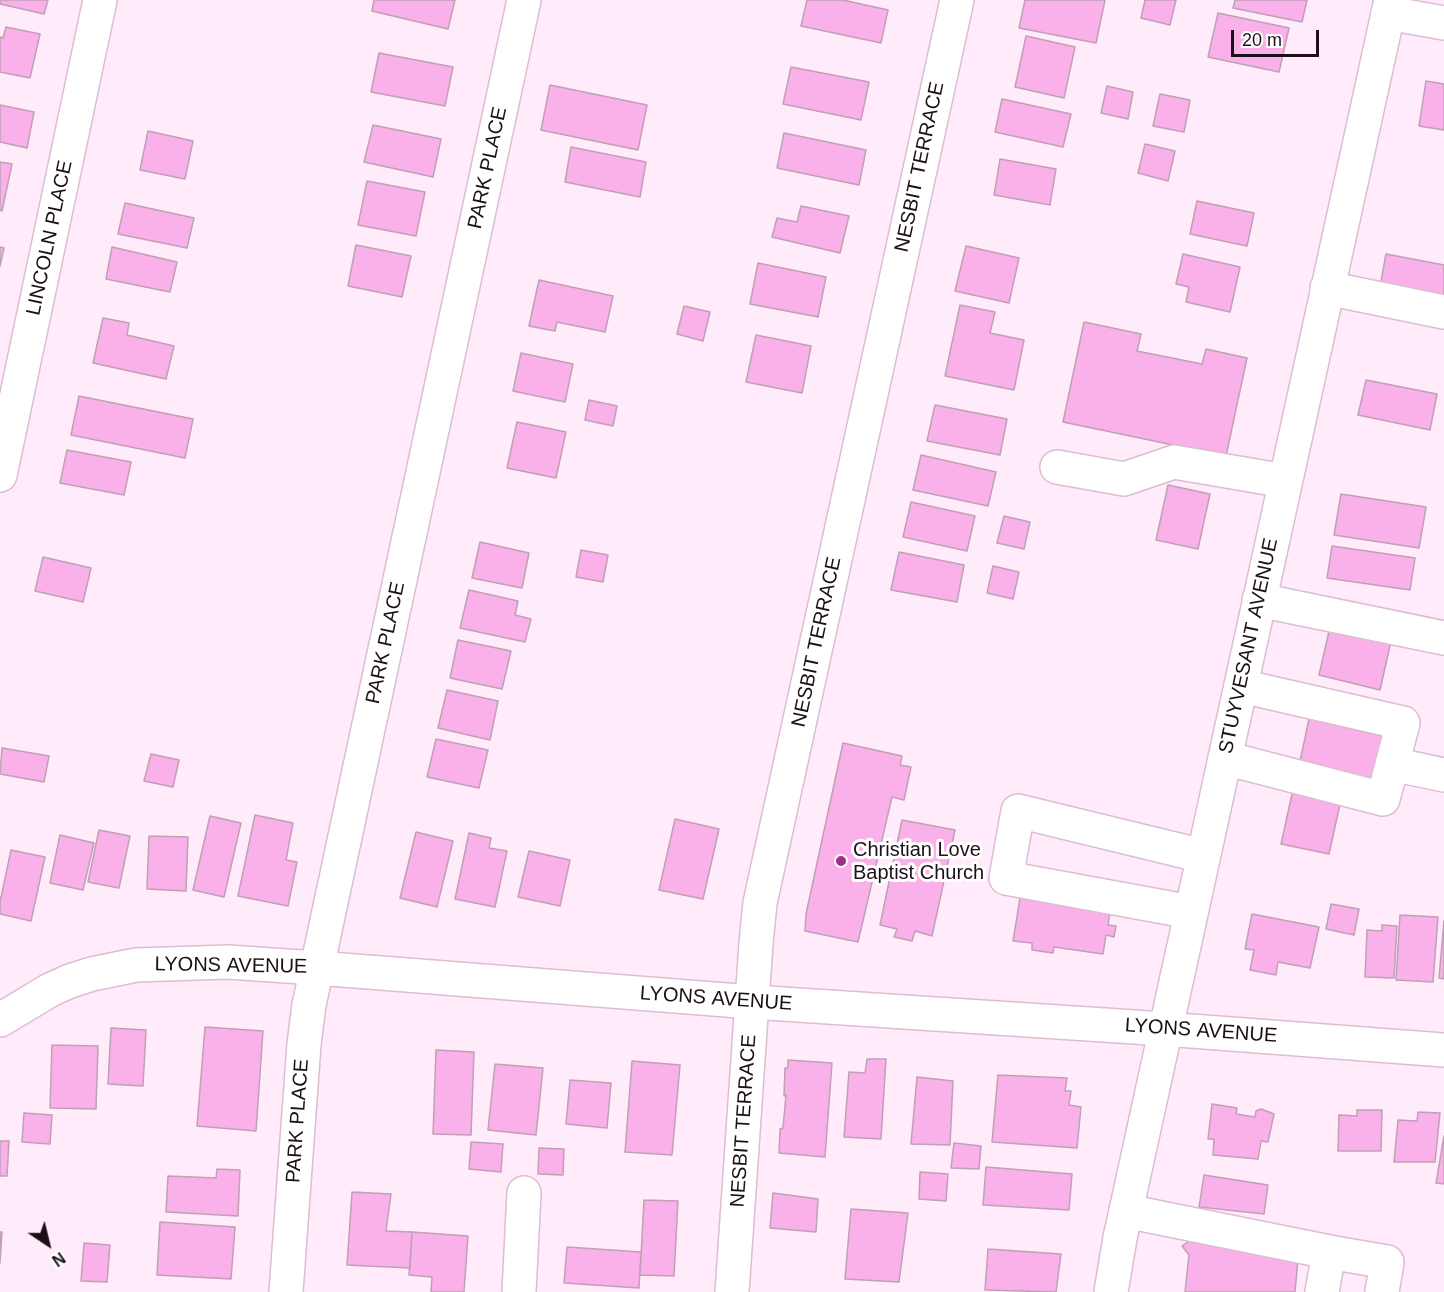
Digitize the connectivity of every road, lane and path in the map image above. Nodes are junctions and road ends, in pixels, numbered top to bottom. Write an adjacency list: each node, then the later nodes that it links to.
1 (100, 0): 9 (street, LINCOLN PLACE)
2 (524, 0): 19 (street, PARK PLACE)
3 (957, 0): 20 (street, NESBIT TERRACE)
4 (1390, 6): 5 (street); 6 (street, STUYVESANT AVENUE)
5 (1444, 23)
6 (1327, 288): 7 (street); 10 (street, STUYVESANT AVENUE)
7 (1444, 312)
8 (1058, 468): 10 (street)
9 (0, 475)
10 (1285, 481): 11 (street, STUYVESANT AVENUE)
11 (1259, 600): 12 (street); 13 (street, STUYVESANT AVENUE)
12 (1444, 638)
13 (1241, 686): 14 (street, STUYVESANT AVENUE); 15 (street)
14 (1225, 758): 15 (street); 17 (street, STUYVESANT AVENUE)
15 (1392, 764): 16 (street)
16 (1444, 775)
17 (1203, 856): 18 (street, STUYVESANT AVENUE); 18 (street)
18 (1191, 912): 22 (street, STUYVESANT AVENUE)
19 (316, 968): 20 (street, LYONS AVENUE); 21 (street, LYONS AVENUE); 27 (street, PARK PLACE)
20 (752, 1002): 22 (street, LYONS AVENUE); 29 (street, NESBIT TERRACE)
21 (0, 1020)
22 (1165, 1029): 23 (street, LYONS AVENUE); 25 (street, STUYVESANT AVENUE)
23 (1444, 1050)
24 (524, 1193): 28 (street)
25 (1126, 1211): 26 (street); 30 (street, STUYVESANT AVENUE)
26 (1329, 1252): 31 (street); 32 (street)
27 (286, 1292)
28 (519, 1292)
29 (732, 1292)
30 (1111, 1292)
31 (1322, 1292)
32 (1382, 1292)

